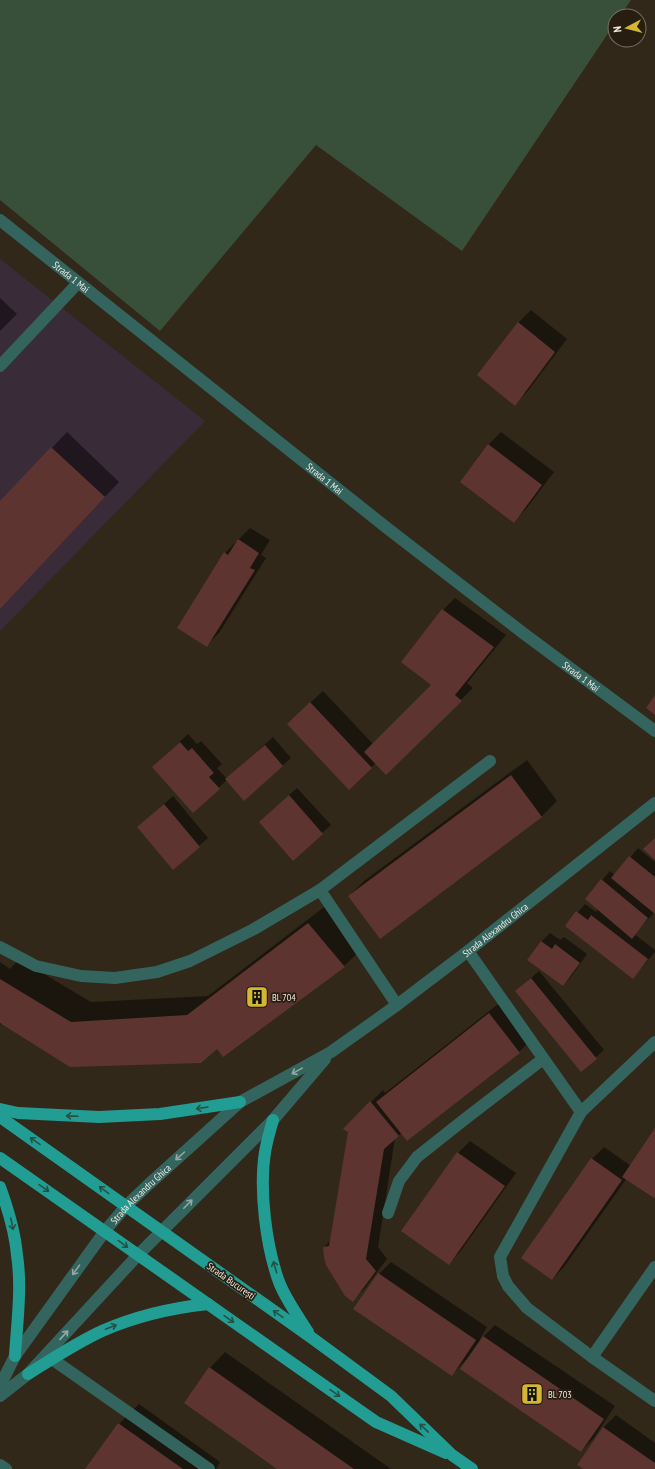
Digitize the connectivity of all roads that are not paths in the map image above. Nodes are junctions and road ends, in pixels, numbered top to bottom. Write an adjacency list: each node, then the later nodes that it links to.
1 (0, 220): 2 (street, Strada 1 Mai)
2 (78, 283): 3 (street); 4 (street, Strada 1 Mai)
3 (0, 366)
4 (655, 731)
5 (490, 761): 7 (street)
6 (655, 803): 9 (street, Strada Alexandru Ghica)
7 (320, 890): 8 (street); 10 (street)
8 (0, 947)
9 (468, 951): 10 (street, Strada Alexandru Ghica); 13 (street)
10 (397, 1005): 12 (street, Strada Alexandru Ghica)
11 (655, 1042): 16 (street)
12 (331, 1052): 14 (street, Strada Alexandru Ghica, one-way to 14); 18 (street, Strada Alexandru Ghica)
13 (544, 1059): 16 (street); 22 (street)
14 (240, 1102): 15 (main road, one-way to 15); 21 (street, Strada Alexandru Ghica, one-way to 21)
15 (0, 1109)
16 (581, 1112): 30 (street)
17 (0, 1117): 21 (main road, Strada București, one-way to 17)
18 (273, 1120): 24 (street, Strada Alexandru Ghica, one-way to 18); 28 (main road, one-way to 18)
19 (0, 1158): 23 (main road, Strada București, one-way to 23)
20 (0, 1187): 29 (main road, one-way to 29)
21 (126, 1206): 23 (street, Strada Alexandru Ghica); 24 (main road, Strada București)
22 (388, 1213)
23 (105, 1231): 25 (main road, Strada București, one-way to 25); 29 (street, Strada Alexandru Ghica, one-way to 29)
24 (161, 1232): 25 (street, Strada Alexandru Ghica); 28 (main road, Strada București, one-way to 24)
25 (138, 1255): 27 (main road, Strada București); 32 (street, Strada Alexandru Ghica, one-way to 25)
26 (655, 1267): 30 (street)
27 (208, 1304): 31 (main road, one-way to 27); 36 (main road, Strada București, one-way to 36)
28 (312, 1338): 36 (main road, Strada București, one-way to 28)
29 (15, 1356): 33 (street, Strada Alexandru Ghica)
30 (592, 1357): 35 (street)
31 (52, 1359): 32 (main road); 39 (street)
32 (28, 1374): 34 (street, Strada Alexandru Ghica)
33 (0, 1386)
34 (0, 1396)
35 (655, 1401)
36 (452, 1455): 40 (main road, Strada București)
37 (0, 1465): 38 (street)
38 (6, 1469)
39 (209, 1469)
40 (472, 1469)

